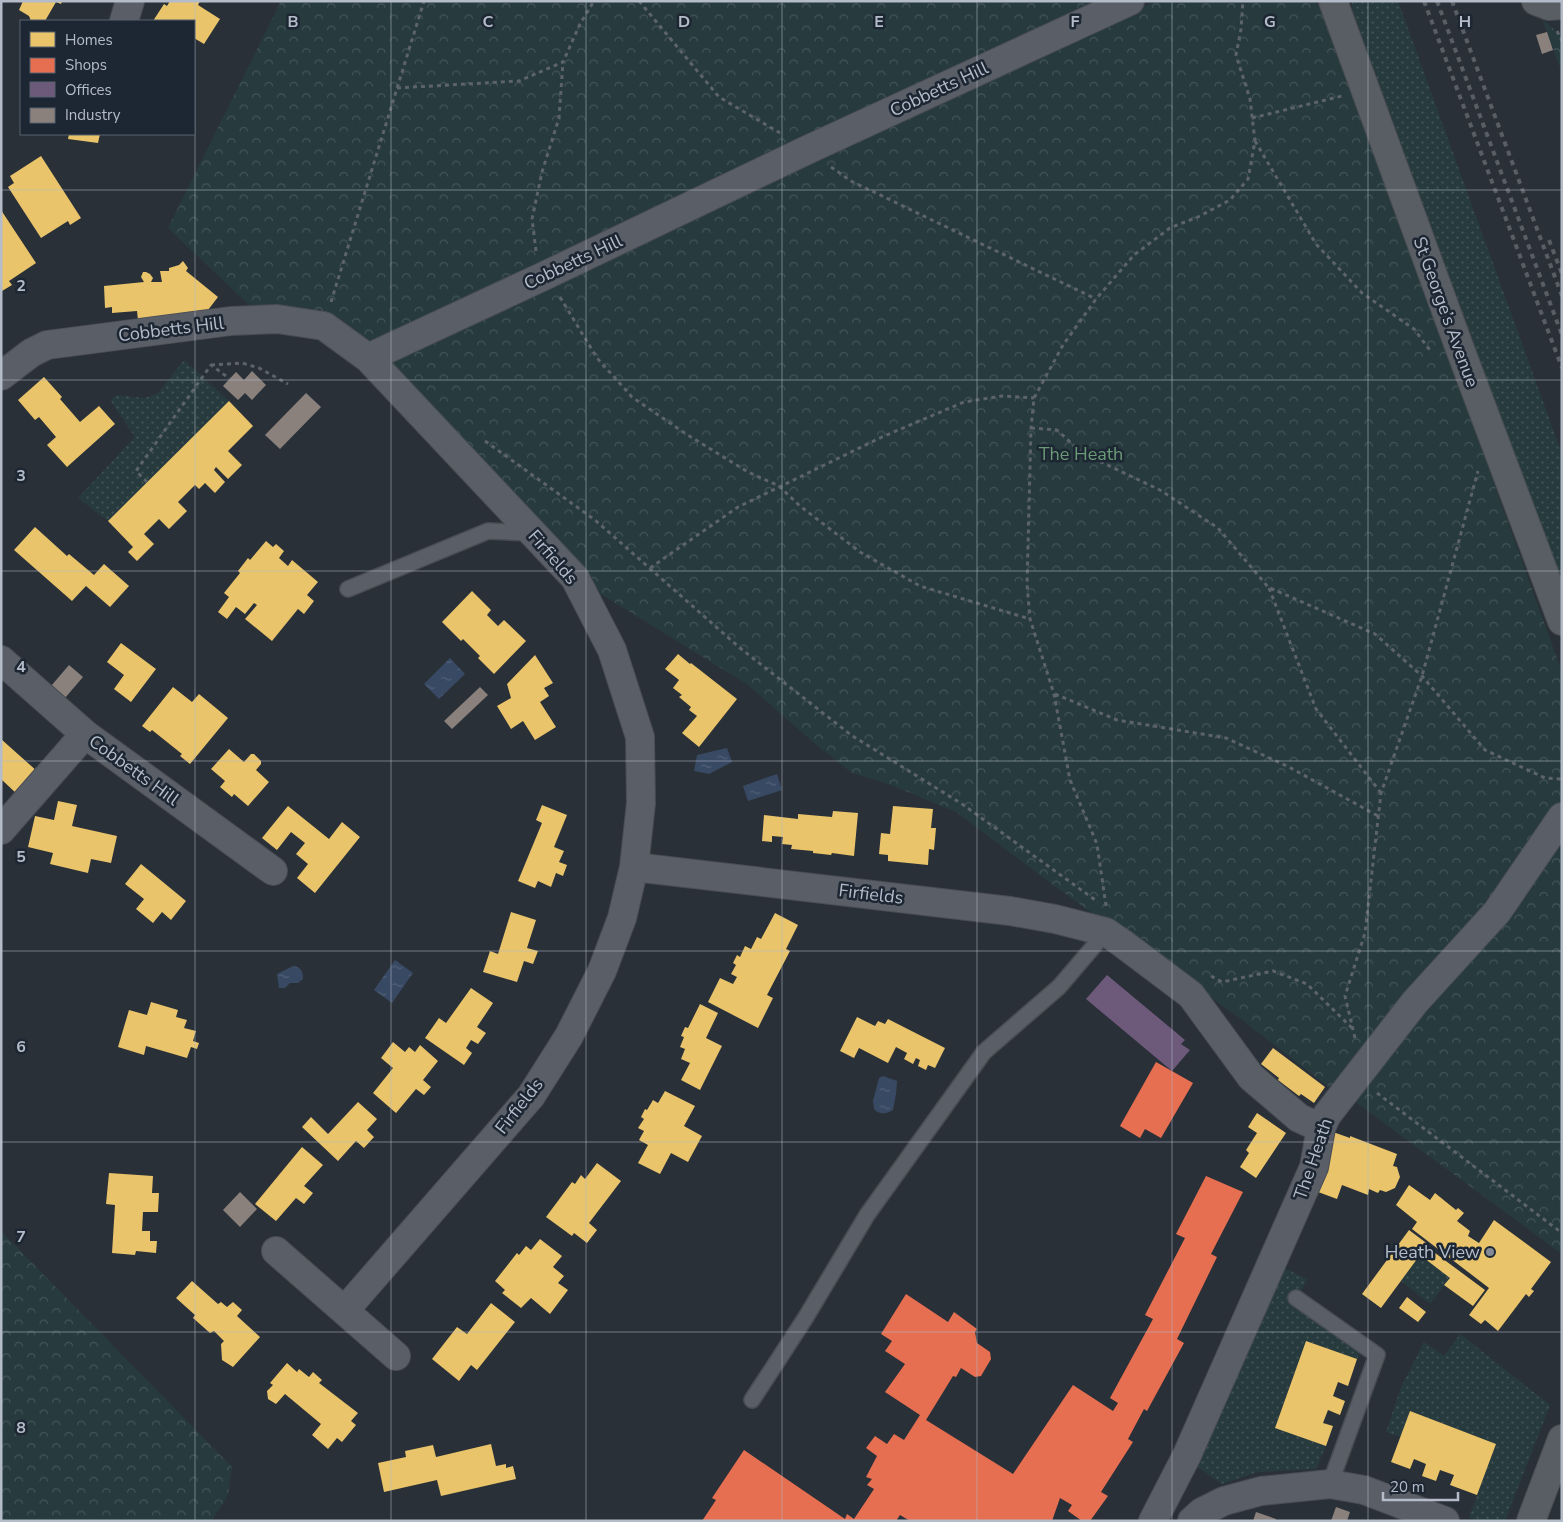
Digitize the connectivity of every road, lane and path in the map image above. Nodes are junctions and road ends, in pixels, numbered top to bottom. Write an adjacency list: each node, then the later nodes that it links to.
1 (130, 1): 10 (street)
2 (424, 1): 12 (path)
3 (594, 1): 11 (path)
4 (639, 1): 16 (path)
5 (1130, 1): 16 (street, Cobbetts Hill)
6 (1243, 1): 14 (path)
7 (1333, 1): 13 (main road, St George’s Avenue)
8 (1536, 1): 9 (main road)
9 (1562, 5)
10 (124, 20)
11 (563, 62): 12 (path); 17 (path)
12 (397, 88): 19 (path)
13 (1365, 90): 14 (path); 20 (main road, St George’s Avenue)
14 (1252, 118): 15 (path)
15 (1255, 141): 18 (path); 20 (path)
16 (807, 150): 17 (street, Cobbetts Hill); 18 (path)
17 (544, 276): 21 (street, Cobbetts Hill); 31 (path)
18 (1096, 299): 26 (path)
19 (324, 326): 21 (street, Cobbetts Hill); 23 (street, Cobbetts Hill)
20 (1460, 349): 37 (main road, St George’s Avenue)
21 (368, 358): 32 (street, Firfields)
22 (211, 365): 24 (path); 25 (path); 30 (path)
23 (1, 376)
24 (230, 379)
25 (288, 384)
26 (1034, 398): 27 (path); 31 (path)
27 (1031, 428): 34 (path); 36 (path)
28 (482, 439): 33 (path)
29 (1478, 469): 39 (path)
30 (147, 482)
31 (779, 486): 33 (path); 36 (path)
32 (533, 533): 35 (lane); 47 (street, Firfields)
33 (650, 568): 40 (path)
34 (1268, 587): 39 (path); 43 (path)
35 (348, 589)
36 (1030, 619): 40 (path)
37 (1562, 621)
38 (1, 660): 41 (street, Cobbetts Hill)
39 (1422, 676): 42 (path); 43 (path)
40 (1054, 694): 44 (path)
41 (85, 734): 46 (street); 48 (street, Cobbetts Hill)
42 (1562, 779)
43 (1381, 794): 44 (path)
44 (1378, 816): 51 (path)
45 (1562, 817): 52 (street, The Heath)
46 (1, 830)
47 (634, 867): 49 (street, Firfields); 57 (street, Firfields)
48 (273, 871)
49 (1106, 932): 53 (street); 59 (lane)
50 (1205, 972): 51 (path)
51 (1353, 1028): 52 (path)
52 (1359, 1074): 53 (street, The Heath); 54 (path)
53 (1321, 1128): 62 (street, The Heath)
54 (1562, 1233)
55 (276, 1251): 57 (street)
56 (1296, 1298): 61 (lane)
57 (345, 1310): 58 (street)
58 (396, 1356)
59 (752, 1400)
60 (1562, 1439): 65 (main road)
61 (1330, 1484): 63 (street); 64 (street)
62 (1153, 1521)
63 (1192, 1521)
64 (1445, 1521)
65 (1531, 1521)

